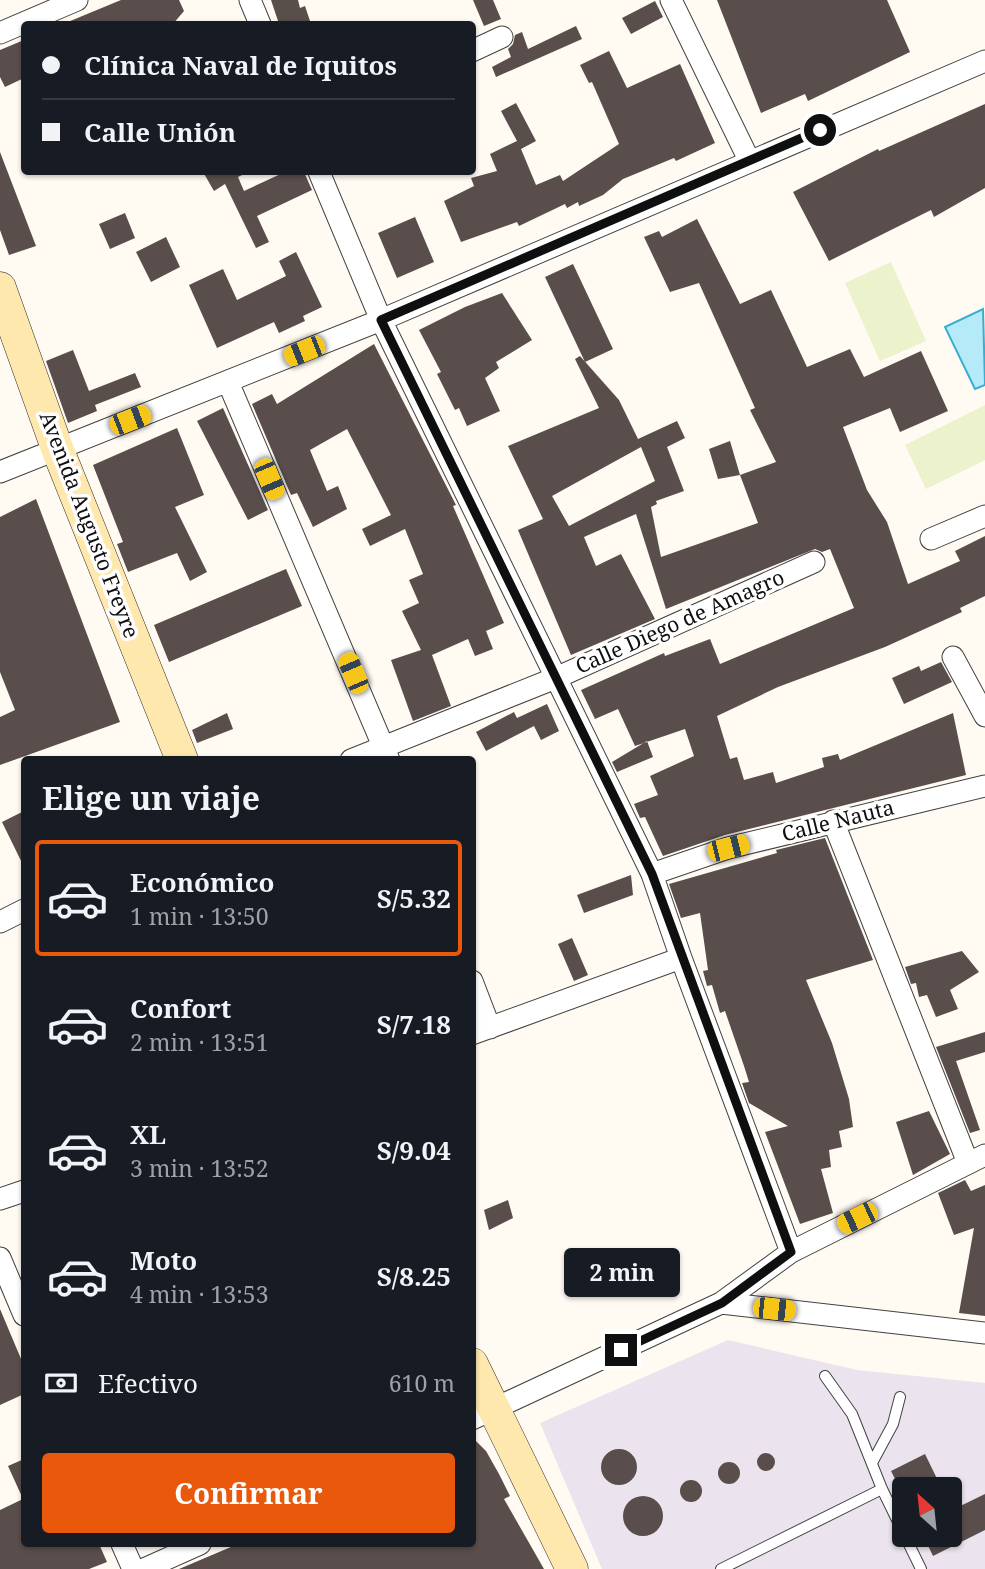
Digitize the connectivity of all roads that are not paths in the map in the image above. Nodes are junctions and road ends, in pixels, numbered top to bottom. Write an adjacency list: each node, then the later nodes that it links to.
1 (77, 0): 4 (street)
2 (250, 0): 5 (street)
3 (671, 0): 11 (street)
4 (28, 21)
5 (259, 21)
6 (21, 24): 7 (street)
7 (0, 33)
8 (502, 37): 9 (street)
9 (476, 49)
10 (985, 61): 11 (street)
11 (749, 160): 14 (street)
12 (320, 175): 14 (street)
13 (0, 288): 16 (main road, Avenida Augusto Freyre)
14 (381, 320): 15 (street); 22 (street)
15 (228, 382): 16 (street); 24 (street)
16 (57, 448): 17 (street); 25 (main road, Avenida Augusto Freyre)
17 (0, 472)
18 (985, 516): 19 (street)
19 (931, 539)
20 (814, 562): 22 (street, Calle Diego de Amagro)
21 (953, 657): 23 (street)
22 (558, 677): 24 (street, Calle Diego de Amagro); 29 (street)
23 (985, 716)
24 (387, 752): 26 (street, Calle Diego de Amagro)
25 (180, 756)
26 (369, 756)
27 (985, 786): 28 (street, Calle Nauta)
28 (833, 821): 29 (street, Calle Nauta); 35 (street)
29 (652, 874): 32 (street)
30 (21, 912): 31 (street)
31 (0, 922)
32 (681, 958): 34 (street); 38 (street)
33 (476, 1003): 34 (street)
34 (481, 1031)
35 (976, 1159): 38 (street)
36 (21, 1192): 37 (street)
37 (0, 1199)
38 (791, 1252): 40 (street)
39 (0, 1258): 41 (street)
40 (722, 1303): 42 (street); 46 (street)
41 (21, 1308)
42 (985, 1333)
43 (825, 1376): 47 (lane)
44 (476, 1381): 46 (main road)
45 (900, 1397): 47 (lane)
46 (484, 1414): 53 (main road)
47 (872, 1463): 48 (lane)
48 (882, 1489): 54 (lane); 55 (lane)
49 (123, 1547): 51 (street)
50 (193, 1547): 52 (street)
51 (133, 1569)
52 (144, 1569)
53 (572, 1569)
54 (720, 1569)
55 (921, 1569)

